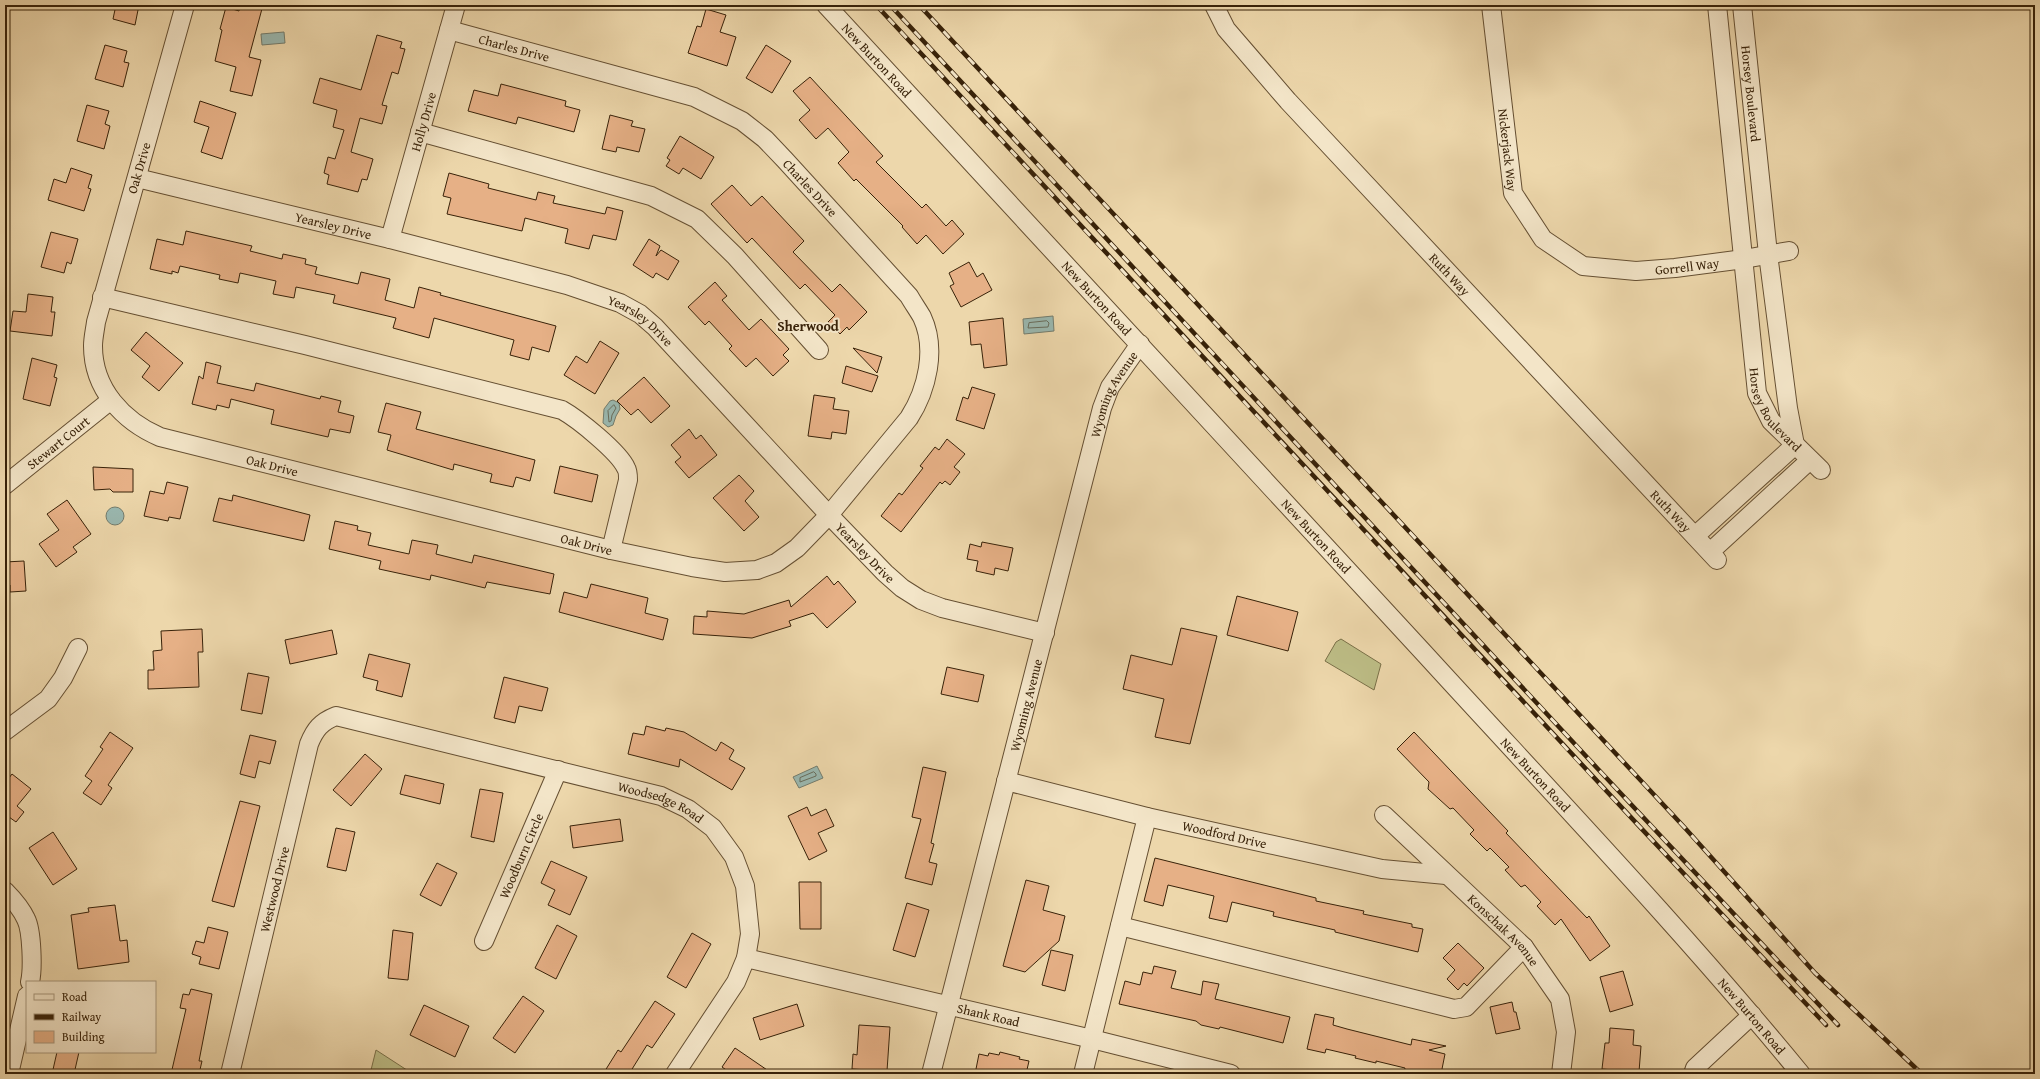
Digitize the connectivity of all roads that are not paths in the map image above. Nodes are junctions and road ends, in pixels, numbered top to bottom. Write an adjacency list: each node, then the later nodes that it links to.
1 (185, 5): 10 (street, Oak Drive)
2 (456, 5): 8 (street, Holly Drive)
3 (826, 5): 17 (street, New Burton Road)
4 (1214, 5): 23 (street, Ruth Way)
5 (1491, 5): 15 (street, Nickerjack Way)
6 (1717, 5): 14 (street, Horsey Boulevard)
7 (1742, 5): 13 (street, Horsey Boulevard)
8 (449, 30): 9 (street, Holly Drive); 22 (street, Charles Drive)
9 (420, 132): 11 (street, Holly Drive); 18 (street)
10 (137, 178): 11 (street, Yearsley Drive); 16 (street, Oak Drive)
11 (390, 239): 22 (street, Yearsley Drive)
12 (1790, 251): 13 (street, Gorrell Way)
13 (1768, 254): 14 (street, Gorrell Way); 20 (street, Horsey Boulevard)
14 (1744, 259): 15 (street, Gorrell Way); 20 (street, Horsey Boulevard)
15 (1583, 266)
16 (102, 297): 19 (street, Oak Drive); 24 (street)
17 (1140, 344): 25 (street, Wyoming Avenue); 42 (street, New Burton Road)
18 (819, 350)
19 (111, 400): 21 (street, Stewart Court); 24 (street, Oak Drive)
20 (1794, 445): 23 (street); 23 (street, Ruth Way)
21 (5, 485)
22 (829, 515): 24 (street, Oak Drive); 25 (street, Yearsley Drive)
23 (1696, 536)
24 (611, 550)
25 (1045, 633): 30 (street, Wyoming Avenue)
26 (78, 648): 28 (street)
27 (336, 716): 29 (street, Woodsedge Road); 45 (street, Westwood Drive)
28 (5, 731)
29 (558, 770): 36 (street, Woodburn Circle); 38 (street, Woodsedge Road)
30 (1006, 781): 32 (street, Woodford Drive); 41 (street, Wyoming Avenue)
31 (1384, 815): 33 (street, Konschak Avenue)
32 (1147, 817): 33 (street, Woodford Drive); 35 (street)
33 (1446, 875): 37 (street, Konschak Avenue)
34 (5, 891): 39 (street)
35 (1120, 926): 37 (street); 43 (street)
36 (484, 941)
37 (1524, 947): 50 (street, Konschak Avenue)
38 (746, 958): 41 (street, Shank Road); 46 (street, Woodsedge Road)
39 (30, 981)
40 (26, 1000): 44 (street)
41 (949, 1005): 43 (street, Shank Road); 47 (street, Wyoming Avenue)
42 (1752, 1015): 51 (street); 52 (street, New Burton Road)
43 (1092, 1039): 48 (street); 49 (street, Shank Road)
44 (8, 1074)
45 (230, 1074)
46 (675, 1074)
47 (931, 1074)
48 (1083, 1074)
49 (1231, 1074)
50 (1561, 1074)
51 (1693, 1074)
52 (1801, 1074)

